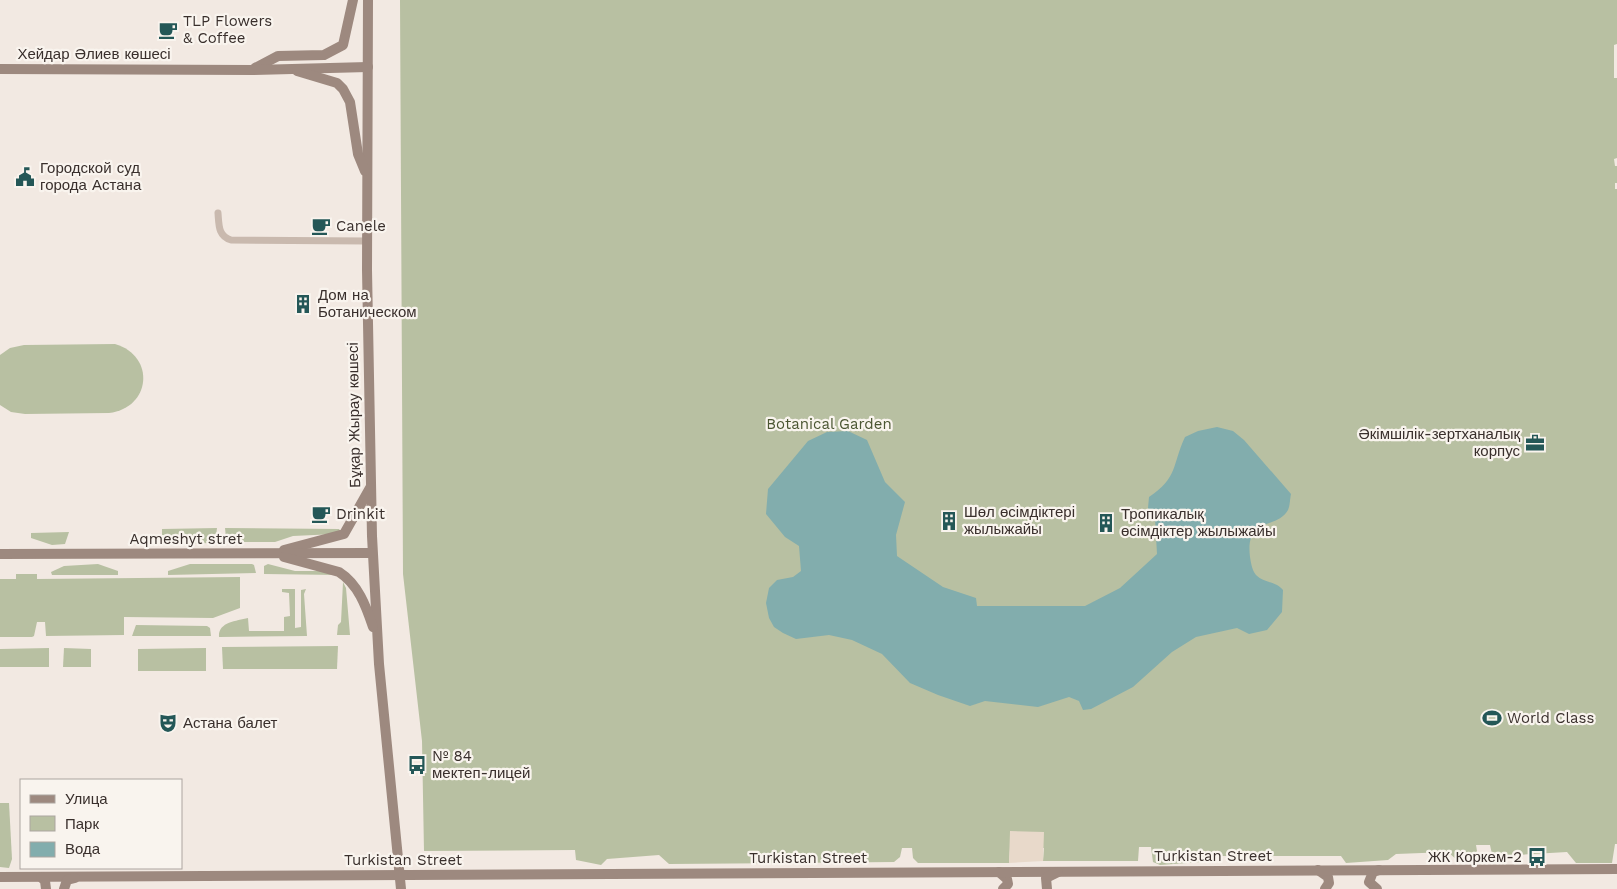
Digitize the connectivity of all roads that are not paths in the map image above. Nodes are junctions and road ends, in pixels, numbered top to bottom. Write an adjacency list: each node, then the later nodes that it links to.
1 (353, 0): 6 (street)
2 (368, 0): 3 (street, Бұқар Жырау көшесі)
3 (368, 67): 4 (street, Хейдар Әлиев көшесі); 7 (street, Бұқар Жырау көшесі)
4 (292, 68): 6 (street, Хейдар Әлиев көшесі); 7 (street)
5 (0, 69): 6 (street, Хейдар Әлиев көшесі)
6 (252, 70)
7 (367, 176): 9 (street, Бұқар Жырау көшесі)
8 (218, 213): 9 (street)
9 (367, 241): 10 (street, Бұқар Жырау көшесі)
10 (370, 488): 11 (street); 13 (street, Бұқар Жырау көшесі)
11 (274, 553): 12 (street, Aqmeshyt stret); 13 (street, Aqmeshyt stret); 14 (street)
12 (0, 554)
13 (372, 554): 14 (street, Бұқар Жырау көшесі)
14 (377, 638): 20 (street, Бұқар Жырау көшесі)
15 (1617, 869): 17 (street, Turkistan Street)
16 (1318, 870): 17 (street, Turkistan Street); 19 (street, Turkistan Street); 29 (street)
17 (1380, 870): 30 (street)
18 (998, 872): 19 (street, Turkistan Street); 20 (street, Turkistan Street); 27 (street)
19 (1061, 872): 28 (street)
20 (400, 875): 23 (street, Turkistan Street); 26 (street, Бұқар Жырау көшесі)
21 (0, 877): 22 (street, Turkistan Street)
22 (41, 877): 23 (street, Turkistan Street); 24 (street)
23 (79, 877): 25 (street)
24 (46, 889)
25 (64, 889)
26 (401, 889)
27 (1003, 889)
28 (1047, 889)
29 (1325, 889)
30 (1377, 889)

